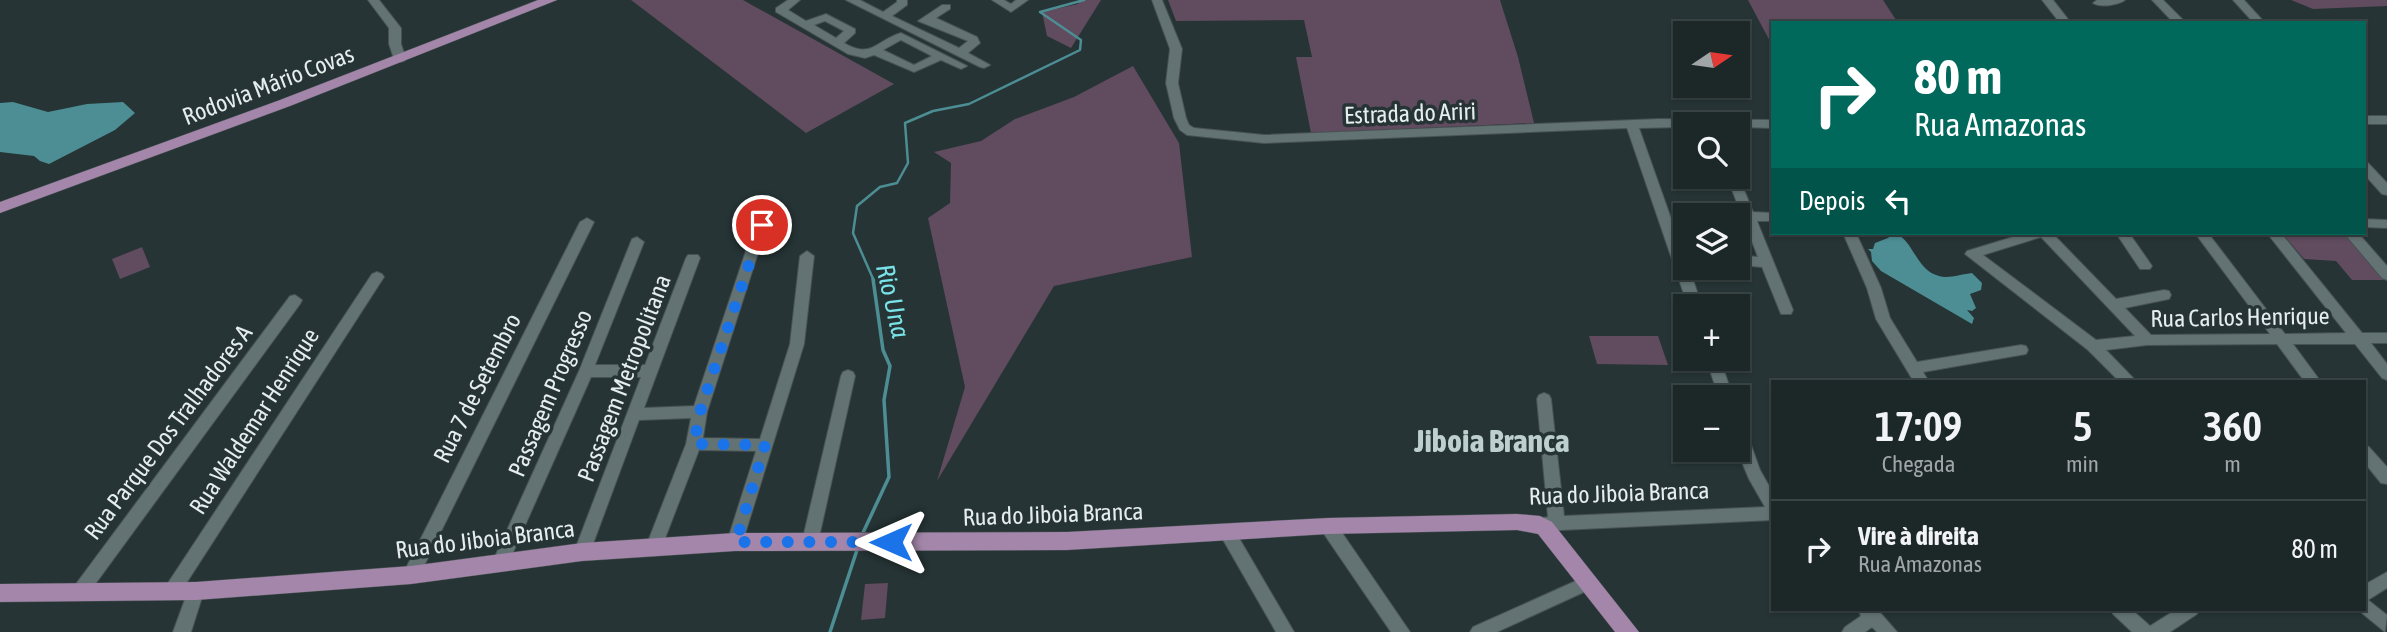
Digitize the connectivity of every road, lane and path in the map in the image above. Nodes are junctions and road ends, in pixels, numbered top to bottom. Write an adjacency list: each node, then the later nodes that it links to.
1 (373, 0): 25 (street)
2 (532, 0): 25 (main road, Rodovia Mário Covas)
3 (550, 0): 25 (main road, Rodovia Mário Covas)
4 (795, 0): 21 (street)
5 (851, 0): 16 (street)
6 (902, 0): 16 (street)
7 (997, 0): 8 (street)
8 (1023, 0)
9 (1157, 0): 32 (street, Estrada do Ariri)
10 (2047, 0): 18 (street)
11 (2120, 0): 14 (street)
12 (2157, 0): 19 (street)
13 (2238, 0): 20 (street)
14 (2098, 3)
15 (946, 7): 17 (street)
16 (884, 16): 22 (street)
17 (928, 19): 22 (street); 27 (street)
18 (2064, 21)
19 (2179, 21)
20 (2258, 21)
21 (805, 25): 23 (street); 23 (street)
22 (910, 29): 27 (street)
23 (837, 43): 24 (street)
24 (879, 47): 26 (street); 26 (street)
25 (398, 56): 28 (main road, Rodovia Mário Covas)
26 (941, 56): 27 (street)
27 (961, 59): 29 (street)
28 (380, 63): 39 (main road, Rodovia Mário Covas); 40 (main road, Rodovia Mário Covas)
29 (984, 65)
30 (2366, 120): 31 (street)
31 (2387, 120)
32 (1632, 124): 33 (street, Estrada do Ariri); 47 (street)
33 (1673, 124)
34 (1750, 124): 35 (street, Estrada do Ariri)
35 (1771, 124)
36 (2366, 168): 37 (street)
37 (2387, 191)
38 (769, 200): 82 (street)
39 (0, 201)
40 (0, 208)
41 (1750, 216): 42 (street)
42 (1771, 216)
43 (1750, 219): 59 (street)
44 (587, 222): 99 (street, Rua 7 de Setembro)
45 (2366, 223): 46 (street)
46 (2387, 224)
47 (1673, 232)
48 (1850, 235): 73 (street)
49 (2035, 235): 71 (street)
50 (2044, 235): 65 (street)
51 (2123, 235): 60 (street)
52 (2203, 235): 67 (street)
53 (2276, 235): 68 (street)
54 (2353, 235): 61 (street)
55 (637, 242): 74 (street, Passagem Progresso)
56 (807, 256): 85 (street)
57 (693, 258): 75 (street, Passagem Metropolitana)
58 (1750, 261): 59 (street)
59 (1767, 263): 66 (street)
60 (2145, 266)
61 (2387, 275)
62 (377, 277): 102 (street, Rua Waldemar Henrique)
63 (2164, 295): 65 (street)
64 (295, 300): 105 (street, Rua Parque Dos Tralhadores A)
65 (2114, 305): 70 (street)
66 (1786, 310)
67 (2282, 338): 68 (street, Rua Carlos Henrique); 70 (street, Rua Carlos Henrique); 80 (street)
68 (2358, 338): 69 (street, Rua Carlos Henrique); 76 (street)
69 (2387, 338)
70 (2147, 340): 71 (street, Rua Carlos Henrique)
71 (2093, 346): 79 (street)
72 (2021, 350): 73 (street)
73 (1914, 368): 78 (street)
74 (586, 371): 75 (street); 98 (street, Passagem Progresso)
75 (652, 371): 83 (street, Passagem Metropolitana)
76 (2387, 374)
77 (848, 376): 95 (street)
78 (1921, 380)
79 (2128, 380)
80 (2313, 380)
81 (1544, 399): 91 (street)
82 (700, 412): 83 (street); 84 (street)
83 (635, 414): 97 (street, Passagem Metropolitana)
84 (694, 444): 85 (street); 96 (street)
85 (765, 445): 94 (street)
86 (1749, 462): 89 (street)
87 (2369, 464): 88 (street)
88 (2387, 478)
89 (1771, 503)
90 (1771, 513): 91 (street, Rua do Jiboia Branca)
91 (1548, 524): 92 (main road, Rua do Jiboia Branca); 101 (main road)
92 (1328, 526): 93 (main road, Rua do Jiboia Branca); 114 (street)
93 (1226, 531): 95 (main road, Rua do Jiboia Branca); 113 (street)
94 (736, 542): 95 (main road, Rua do Jiboia Branca); 96 (main road, Rua do Jiboia Branca)
95 (810, 542)
96 (653, 549): 97 (main road, Rua do Jiboia Branca)
97 (582, 552): 98 (main road, Rua do Jiboia Branca)
98 (502, 561): 99 (main road, Rua do Jiboia Branca)
99 (411, 575): 103 (main road, Rua do Jiboia Branca)
100 (2387, 579): 106 (street)
101 (1589, 582): 115 (street); 116 (main road)
102 (172, 591): 103 (main road, Rua do Jiboia Branca); 105 (main road, Rua do Jiboia Branca)
103 (196, 591): 112 (street)
104 (0, 593): 105 (main road, Rua do Jiboia Branca)
105 (79, 593)
106 (2366, 593)
107 (2366, 608): 111 (street)
108 (2121, 611): 119 (street)
109 (2188, 611): 120 (street)
110 (1870, 613): 117 (street); 118 (street)
111 (2387, 625)
112 (182, 632)
113 (1285, 632)
114 (1401, 632)
115 (1479, 632)
116 (1628, 632)
117 (1850, 632)
118 (1888, 632)
119 (2144, 632)
120 (2156, 632)

